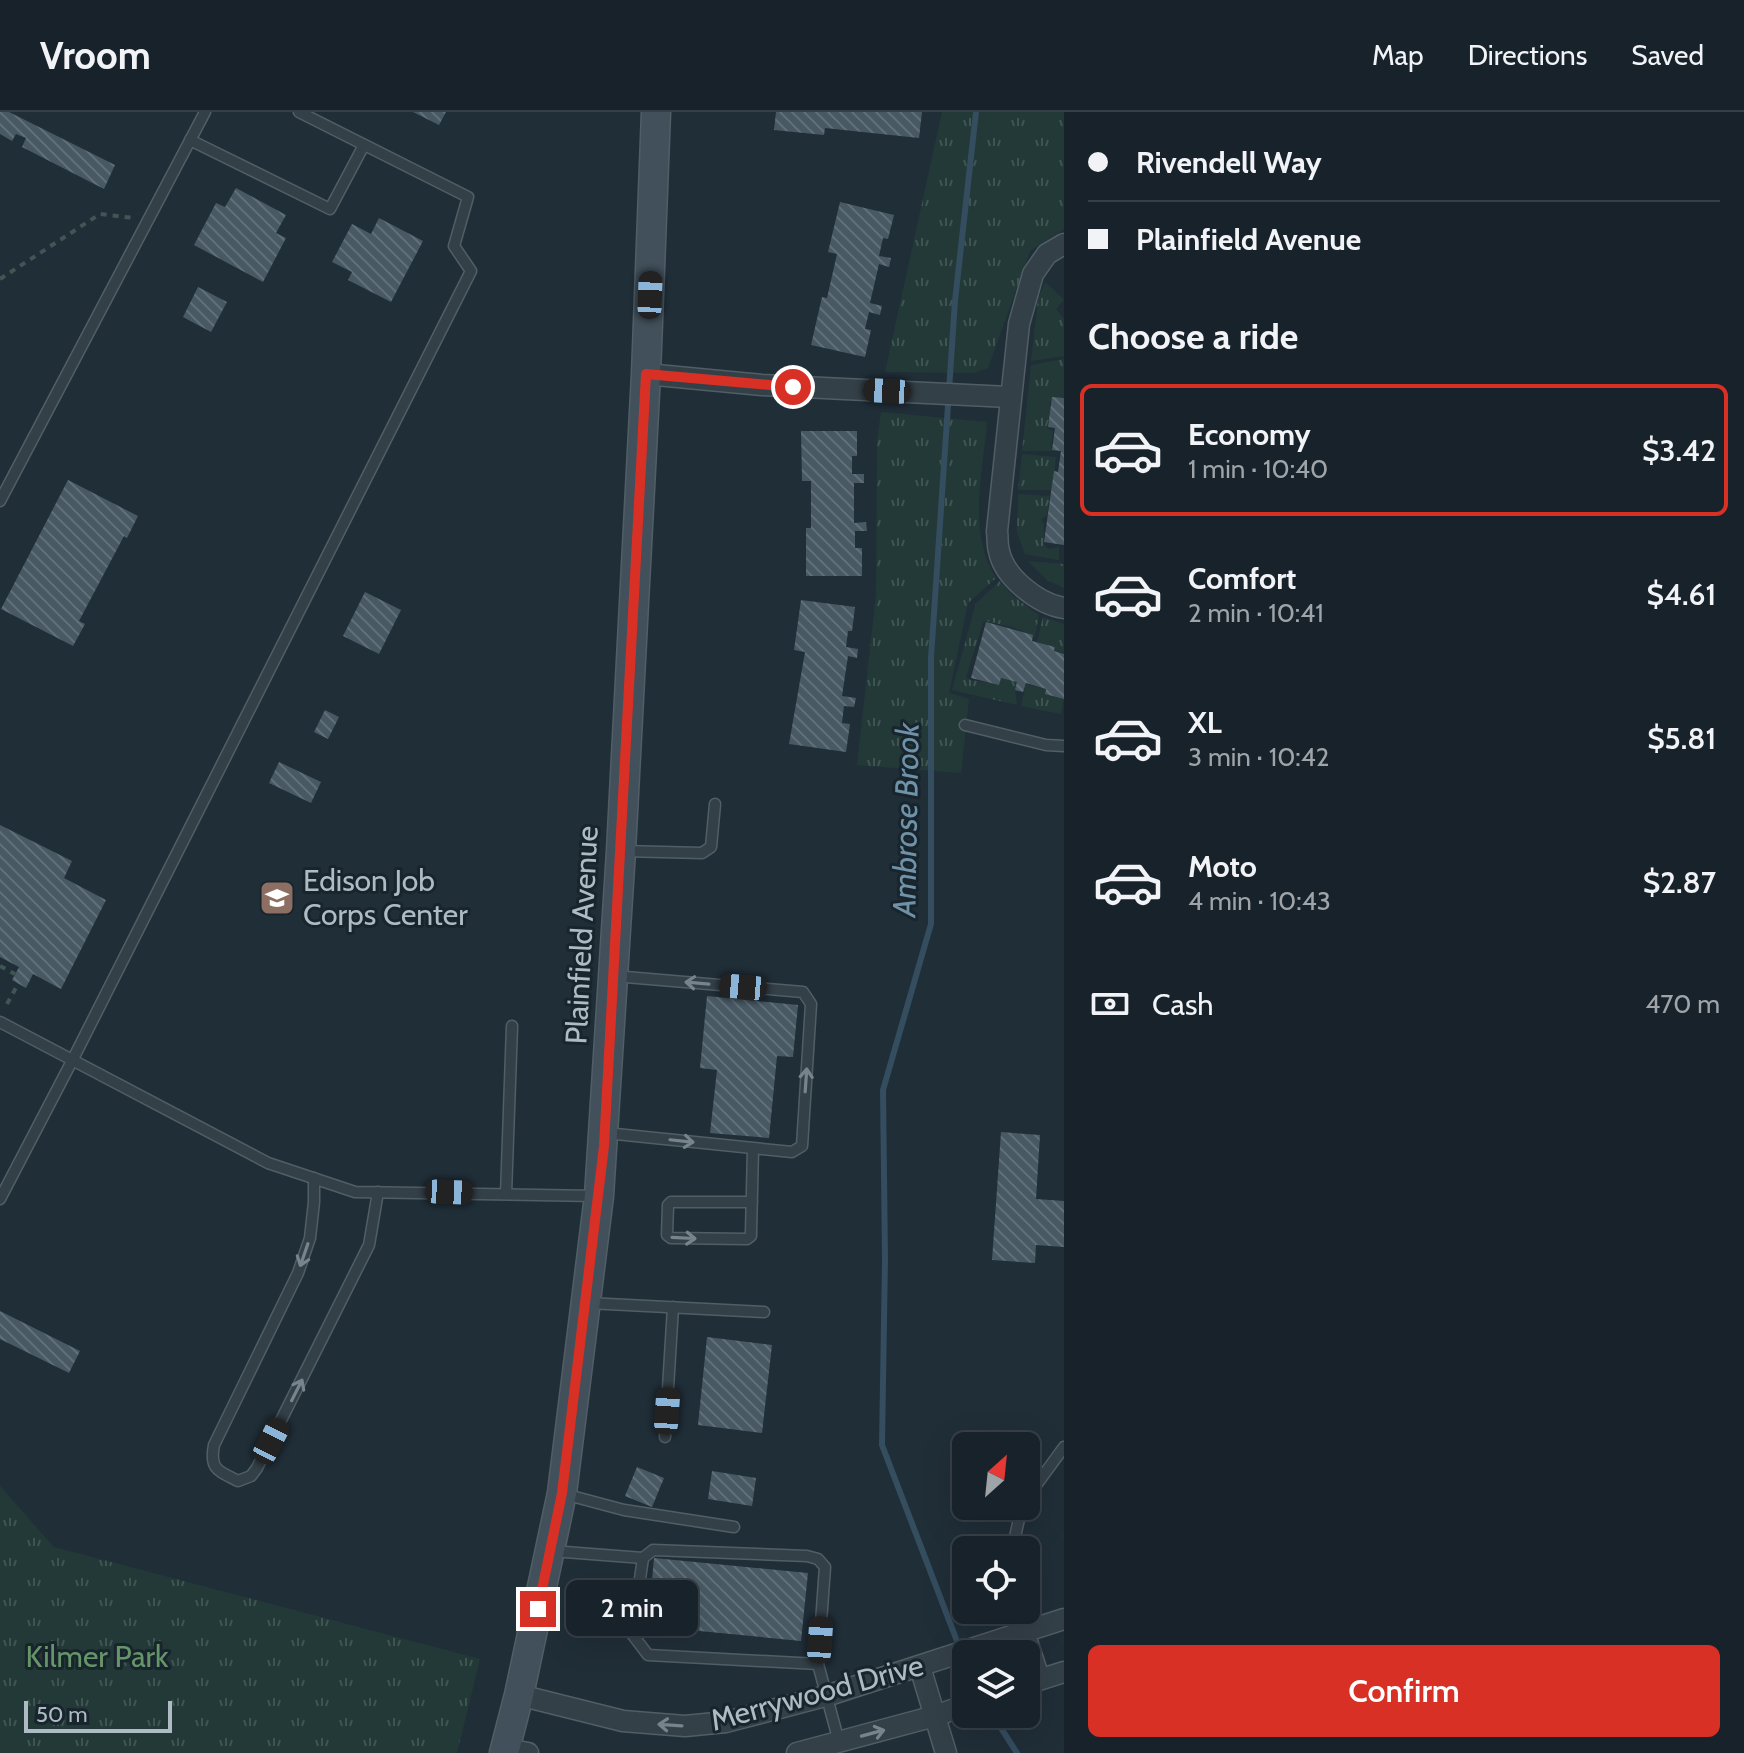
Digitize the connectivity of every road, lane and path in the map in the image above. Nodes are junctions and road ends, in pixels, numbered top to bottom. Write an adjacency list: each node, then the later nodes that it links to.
1 (205, 112): 4 (lane)
2 (299, 112): 5 (lane)
3 (656, 112): 9 (main road, Plainfield Avenue)
4 (190, 140): 5 (lane); 6 (lane)
5 (364, 145): 24 (lane)
6 (148, 220): 8 (path); 11 (lane)
7 (1064, 244): 10 (street)
8 (0, 279)
9 (646, 374): 10 (street); 16 (main road, Plainfield Avenue)
10 (1009, 397): 12 (street)
11 (0, 501)
12 (1064, 608)
13 (965, 725): 14 (lane)
14 (1064, 746)
15 (715, 804): 16 (lane)
16 (621, 851): 19 (main road, Plainfield Avenue)
17 (0, 966): 18 (path)
18 (15, 974)
19 (614, 976): 25 (main road, Plainfield Avenue); 26 (lane, one-way to 19)
20 (18, 984): 21 (path)
21 (7, 1004)
22 (0, 1022): 24 (lane)
23 (512, 1026): 29 (lane)
24 (73, 1059): 27 (lane); 31 (lane)
25 (604, 1133): 26 (lane, one-way to 26); 30 (main road, Plainfield Avenue)
26 (753, 1149): 32 (lane)
27 (314, 1178): 28 (lane); 28 (lane, one-way to 28)
28 (378, 1192): 29 (lane)
29 (506, 1194): 30 (lane)
30 (599, 1196): 33 (main road, Plainfield Avenue)
31 (0, 1199)
32 (752, 1202): 32 (lane, one-way to 32)
33 (586, 1303): 34 (lane); 39 (main road, Plainfield Avenue)
34 (673, 1307): 35 (lane); 36 (lane)
35 (764, 1312)
36 (665, 1437)
37 (1064, 1447): 38 (lane)
38 (1040, 1480)
39 (562, 1493): 40 (lane); 41 (main road, Plainfield Avenue)
40 (734, 1527)
41 (550, 1551): 42 (lane); 49 (main road, Plainfield Avenue)
42 (643, 1558): 46 (lane); 46 (lane)
43 (1064, 1619): 45 (street, Merrywood Drive)
44 (1026, 1624): 45 (lane)
45 (1028, 1632): 47 (street, Merrywood Drive); 48 (lane)
46 (818, 1664): 50 (lane)
47 (920, 1667): 50 (street, Merrywood Drive); 52 (street)
48 (1045, 1678)
49 (519, 1695): 50 (street, Merrywood Drive, one-way to 49); 54 (main road, Plainfield Avenue)
50 (829, 1695): 53 (lane)
51 (952, 1710): 52 (street)
52 (935, 1716): 53 (street, one-way to 52); 56 (street)
53 (839, 1742): 55 (street)
54 (512, 1752)
55 (797, 1753)
56 (946, 1753)

